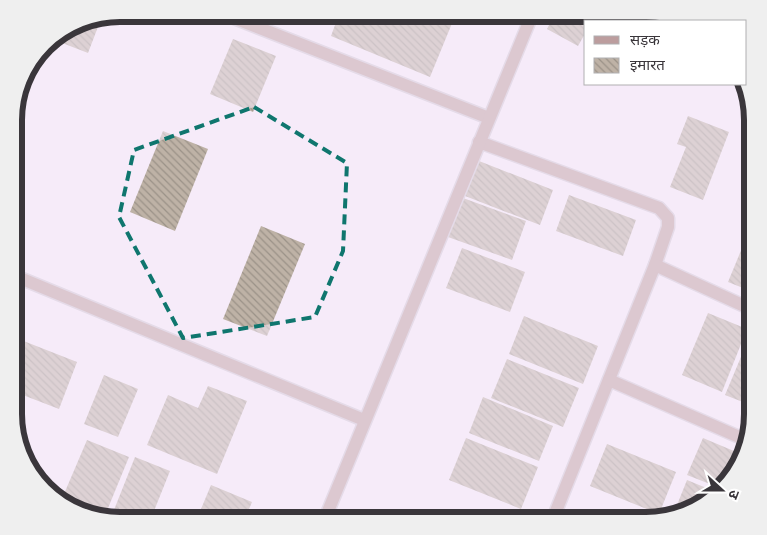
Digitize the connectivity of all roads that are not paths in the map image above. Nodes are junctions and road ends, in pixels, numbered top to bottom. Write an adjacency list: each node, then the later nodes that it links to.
1 (245, 22): 3 (street)
2 (529, 23): 3 (street)
3 (489, 118): 4 (street)
4 (479, 142): 5 (street); 9 (street)
5 (655, 265): 7 (street); 8 (street)
6 (23, 279): 9 (street)
7 (744, 306)
8 (609, 380): 10 (street); 12 (street)
9 (364, 420): 11 (street)
10 (742, 438)
11 (328, 512)
12 (556, 512)

